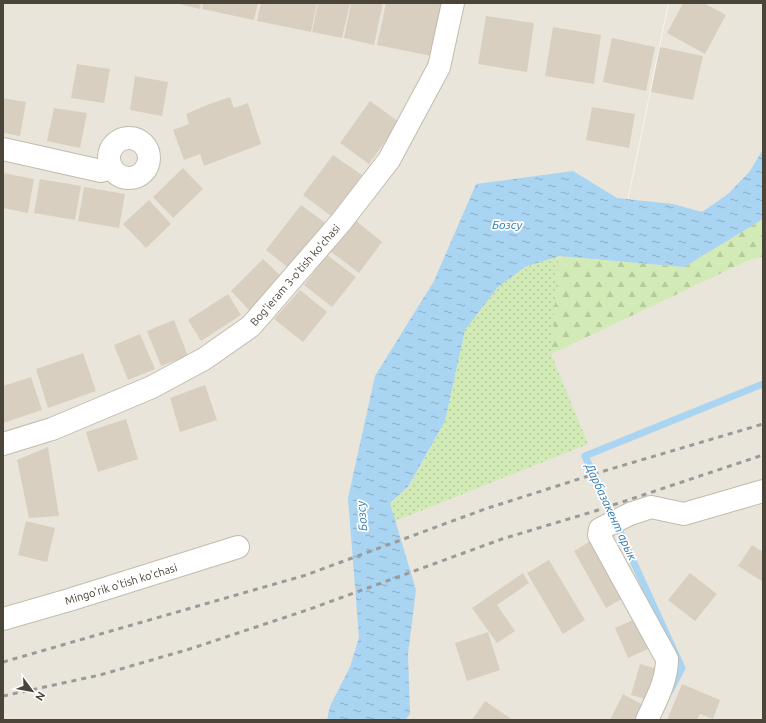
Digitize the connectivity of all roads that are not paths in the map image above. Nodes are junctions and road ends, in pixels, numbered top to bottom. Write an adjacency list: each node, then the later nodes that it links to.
1 (453, 3): 4 (street, Bog'ieram 3-o'tish ko'chasi)
2 (3, 149): 3 (street)
3 (111, 168)
4 (3, 444)
5 (763, 491): 8 (street)
6 (238, 547): 7 (street, Mingo'rik o'tish ko'chasi)
7 (3, 619)
8 (647, 720)

